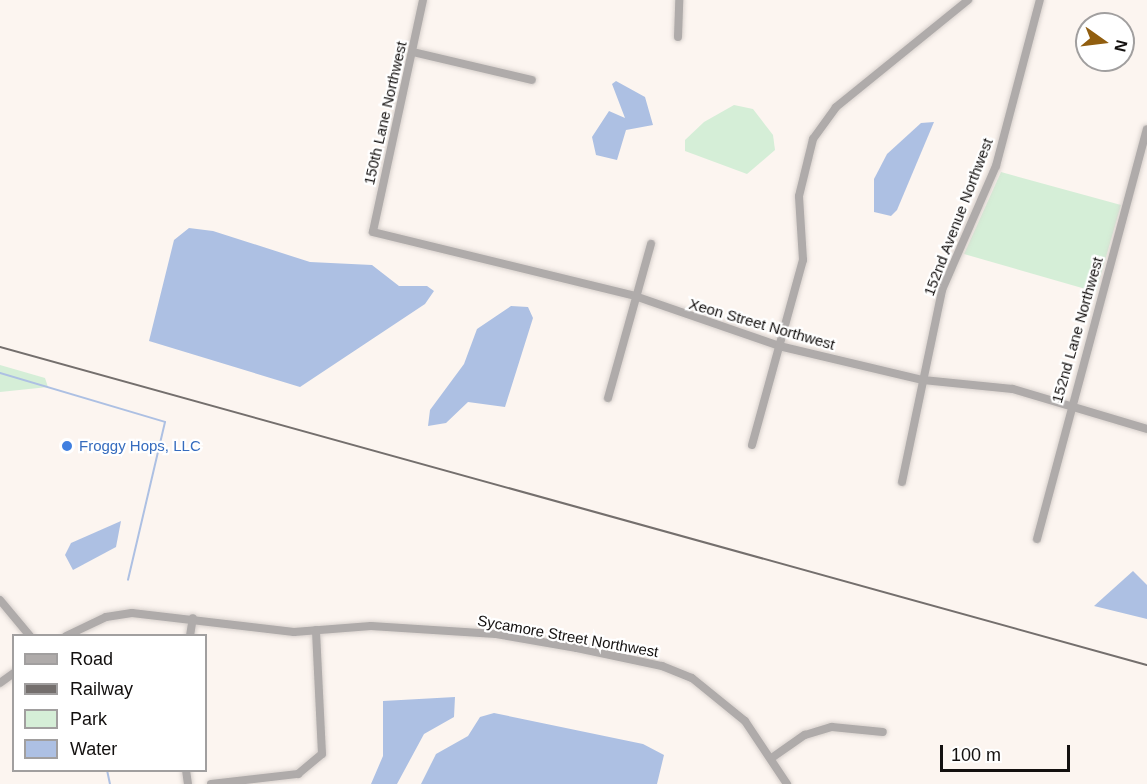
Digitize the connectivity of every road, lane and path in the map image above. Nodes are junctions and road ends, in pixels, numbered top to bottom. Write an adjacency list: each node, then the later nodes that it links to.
1 (423, 0): 6 (street, 150th Lane Northwest)
2 (679, 0): 5 (street)
3 (968, 0): 12 (street)
4 (1040, 0): 13 (street, 152nd Avenue Northwest)
5 (678, 37)
6 (413, 52): 7 (street); 9 (street, 150th Lane Northwest)
7 (532, 80)
8 (1147, 129): 15 (street, 152nd Lane Northwest)
9 (373, 232): 11 (street, Xeon Street Northwest)
10 (651, 244): 11 (street)
11 (635, 297): 12 (street, Xeon Street Northwest); 14 (street)
12 (779, 346): 13 (street, Xeon Street Northwest); 17 (street)
13 (923, 380): 15 (street, Xeon Street Northwest); 18 (street, 152nd Avenue Northwest)
14 (608, 398)
15 (1070, 407): 16 (street, Xeon Street Northwest); 19 (street, 152nd Lane Northwest)
16 (1147, 429)
17 (752, 445)
18 (902, 482)
19 (1037, 539)
20 (0, 600): 23 (street)
21 (193, 618): 22 (street, Sycamore Street Northwest); 24 (street, Sycamore Street Northwest); 25 (street)
22 (316, 630): 27 (street, Sycamore Street Northwest); 28 (street)
23 (28, 634)
24 (70, 634)
25 (190, 634)
26 (883, 732): 27 (street)
27 (773, 757): 29 (street)
28 (211, 784)
29 (787, 784)

